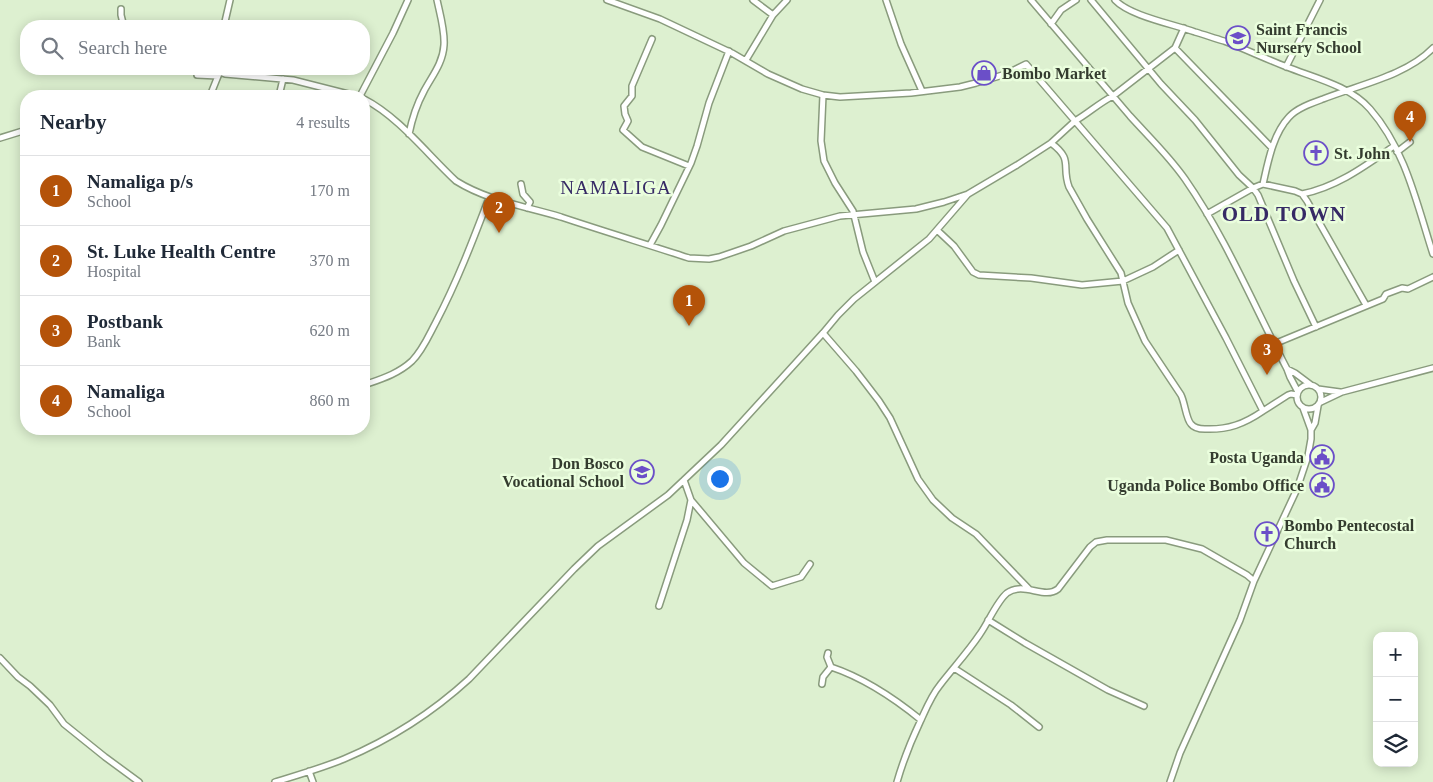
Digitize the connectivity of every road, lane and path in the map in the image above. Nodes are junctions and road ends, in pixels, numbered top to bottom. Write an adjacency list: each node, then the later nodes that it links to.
1 (230, 0): 16 (street)
2 (408, 0): 26 (street)
3 (437, 0): 42 (street)
4 (607, 0): 22 (street)
5 (753, 0): 14 (street)
6 (787, 0): 14 (street)
7 (886, 0): 36 (street)
8 (1031, 0): 17 (street)
9 (1076, 0): 17 (street)
10 (1091, 0): 25 (street)
11 (1115, 0): 18 (street)
12 (1320, 0): 24 (street)
13 (121, 9): 15 (street)
14 (774, 15): 23 (street)
15 (123, 20)
16 (225, 20)
17 (1052, 24): 38 (street)
18 (1184, 28): 20 (street); 24 (street)
19 (652, 39): 49 (street)
20 (1175, 48): 25 (street); 47 (street)
21 (1433, 48): 35 (street)
22 (729, 51): 23 (street); 49 (street)
23 (746, 60): 37 (street)
24 (1286, 67): 35 (street)
25 (1148, 68): 38 (street); 52 (street)
26 (370, 73)
27 (218, 75): 31 (street)
28 (237, 75): 30 (street)
29 (369, 75): 34 (street)
30 (283, 79): 32 (street); 33 (street)
31 (212, 90)
32 (280, 90)
33 (334, 90)
34 (361, 90)
35 (1346, 90): 46 (street); 47 (street)
36 (922, 91): 37 (street); 40 (street)
37 (823, 95): 57 (street)
38 (1113, 96): 40 (street); 58 (street)
39 (370, 102): 42 (street)
40 (1075, 121): 45 (street); 62 (street)
41 (20, 132): 43 (street)
42 (409, 134): 55 (street)
43 (0, 138)
44 (1410, 142): 48 (street)
45 (1051, 143): 53 (street); 65 (street)
46 (1394, 146): 48 (street); 54 (street)
47 (1272, 148): 51 (street)
48 (1397, 152): 60 (street)
49 (690, 166): 61 (street)
50 (521, 184): 56 (street)
51 (1263, 184): 52 (street); 54 (street)
52 (1253, 188): 58 (street); 68 (street)
53 (968, 194): 57 (street); 59 (street)
54 (1302, 194): 67 (street)
55 (489, 198): 56 (street); 73 (street)
56 (527, 208): 61 (street)
57 (854, 214): 61 (street); 66 (street)
58 (1207, 214): 70 (street)
59 (937, 230): 65 (street); 66 (street)
60 (1431, 241): 63 (street)
61 (650, 245)
62 (1179, 250): 65 (street); 80 (street)
63 (1433, 254)
64 (1433, 277): 67 (street)
65 (1124, 281): 80 (street)
66 (875, 282): 69 (street)
67 (1366, 305): 68 (street)
68 (1316, 327): 70 (street)
69 (824, 334): 82 (street); 86 (street)
70 (1274, 344): 72 (street)
71 (1433, 368): 76 (street)
72 (1287, 369): 74 (street); 77 (street)
73 (370, 383)
74 (1311, 385): 75 (street); 77 (street)
75 (1318, 389): 76 (street); 78 (street)
76 (1342, 392): 78 (street)
77 (1298, 393): 79 (street); 80 (street)
78 (1319, 404): 79 (street); 81 (street)
79 (1303, 408): 81 (street)
80 (1263, 411)
81 (1311, 430): 85 (street)
82 (684, 480): 83 (street); 97 (street)
83 (691, 500): 84 (street); 87 (street)
84 (810, 564)
85 (1254, 581): 86 (street); 102 (street)
86 (1029, 589): 88 (street)
87 (659, 606)
88 (988, 620): 92 (street); 94 (street)
89 (828, 653): 91 (street)
90 (0, 658): 98 (street)
91 (831, 667): 93 (street); 95 (street)
92 (954, 668): 95 (street); 96 (street)
93 (822, 684)
94 (1144, 706)
95 (921, 720): 101 (street)
96 (1039, 727)
97 (309, 771): 99 (street); 100 (street)
98 (139, 782)
99 (275, 782)
100 (312, 782)
101 (897, 782)
102 (1170, 782)

